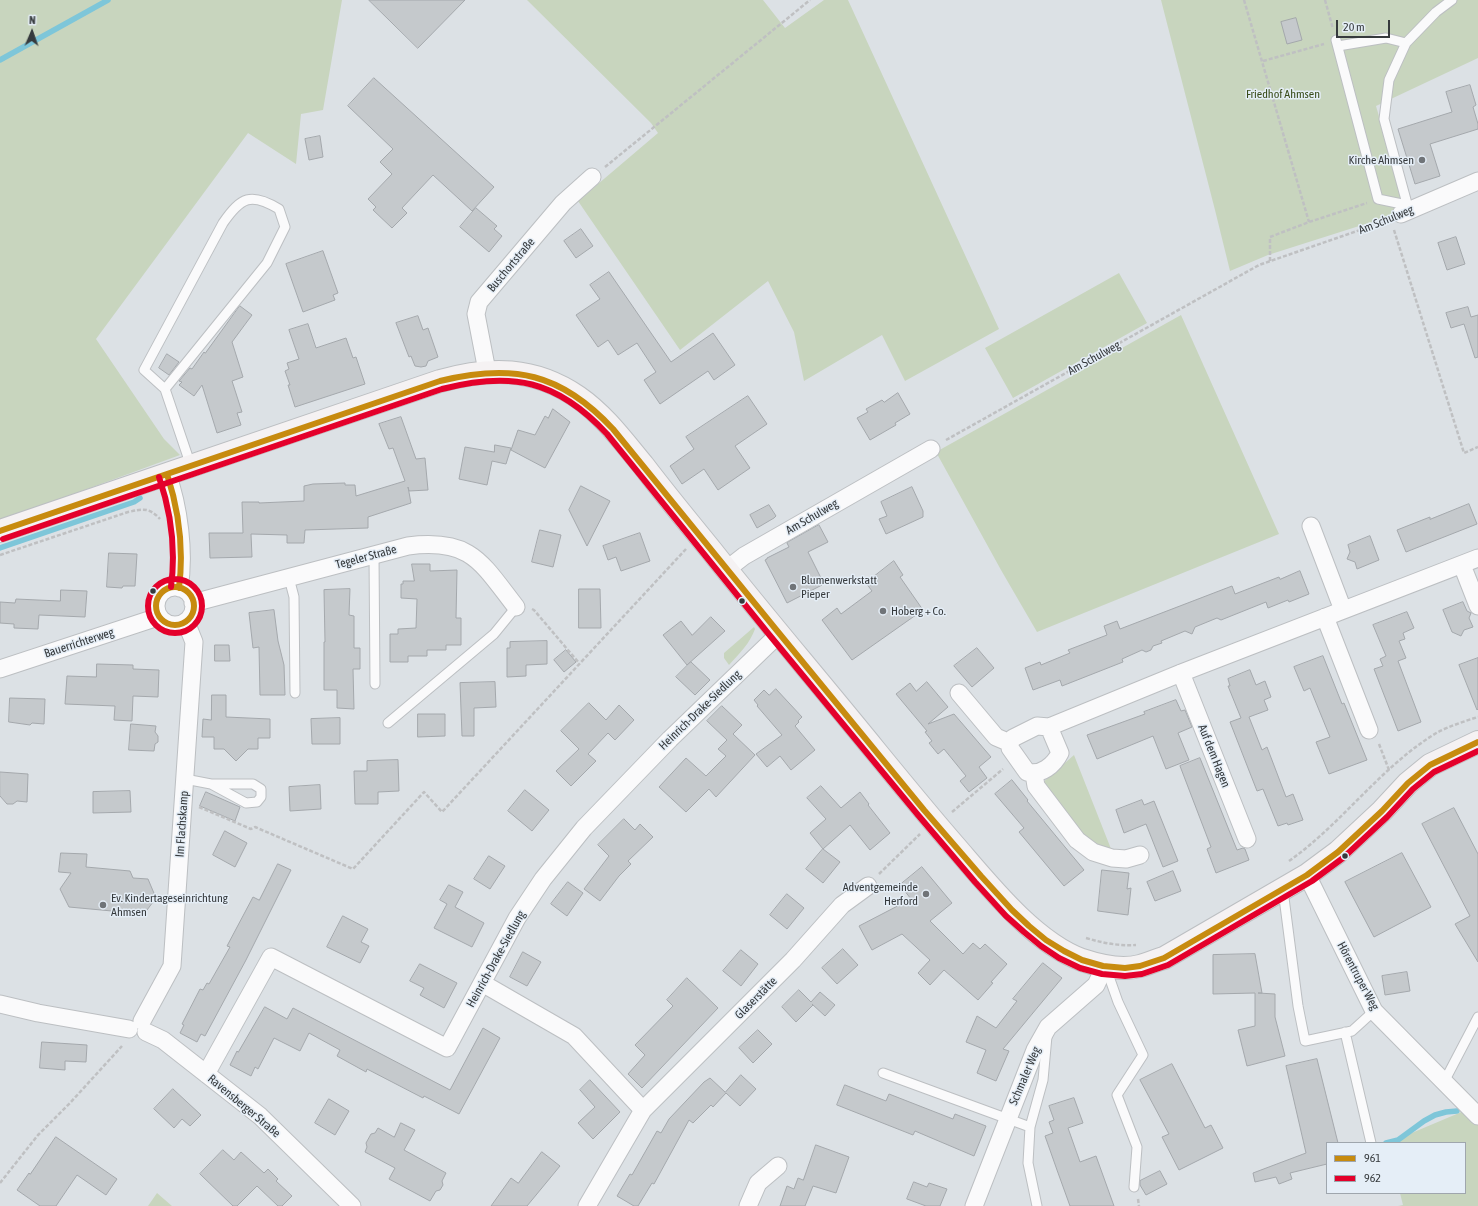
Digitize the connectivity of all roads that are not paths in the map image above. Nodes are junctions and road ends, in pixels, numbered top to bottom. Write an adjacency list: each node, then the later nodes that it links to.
1 (1452, 0): 2 (lane)
2 (1406, 43): 5 (lane); 5 (lane)
3 (592, 177): 6 (street, Buschortstraße)
4 (1478, 181): 5 (street, Am Schulweg)
5 (1400, 215)
6 (487, 371): 9 (main road); 16 (main road)
7 (165, 389): 7 (lane); 9 (lane)
8 (931, 448): 16 (street, Am Schulweg)
9 (191, 466): 10 (main road)
10 (167, 474): 12 (main road); 18 (street)
11 (1311, 526): 22 (street)
12 (0, 531)
13 (374, 555): 17 (street, Tegeler Straße); 21 (street, Tegeler Straße); 29 (lane)
14 (1478, 558): 15 (street)
15 (1462, 565): 20 (street); 22 (street)
16 (726, 570): 26 (main road)
17 (289, 578): 19 (street, Tegeler Straße); 31 (lane)
18 (179, 588): 19 (street); 23 (street)
19 (193, 603): 25 (street)
20 (1478, 606)
21 (516, 607): 32 (lane)
22 (1343, 610): 24 (street)
23 (158, 616): 25 (street); 27 (street, Bauerrichterweg)
24 (1325, 617): 28 (street); 34 (street)
25 (186, 622): 38 (street, Im Flachskamp)
26 (779, 634): 45 (main road); 46 (street, Heinrich-Drake-Siedlung)
27 (0, 669)
28 (1181, 672): 33 (street); 40 (street, Auf dem Hagen)
29 (375, 684)
30 (959, 693): 36 (street)
31 (295, 694)
32 (388, 723)
33 (1049, 727): 36 (street); 37 (street)
34 (1369, 730)
35 (1477, 745): 42 (main road)
36 (1013, 750): 37 (street)
37 (1034, 774): 41 (street)
38 (185, 779): 39 (lane); 51 (street, Im Flachskamp)
39 (211, 784): 39 (lane)
40 (1247, 839)
41 (1140, 855)
42 (1306, 875): 44 (main road); 48 (street, Hörentruper Weg)
43 (868, 886): 56 (street, Glaserstätte)
44 (1283, 889): 45 (main road); 52 (lane)
45 (1105, 966): 50 (street, Schmaler Weg); 62 (lane)
46 (482, 983): 54 (street, Heinrich-Drake-Siedlung); 56 (street)
47 (0, 1004): 51 (street, Ravensberger Straße)
48 (1374, 1011): 52 (lane); 55 (street, Hörentruper Weg)
49 (1478, 1016): 55 (lane)
50 (1048, 1027): 58 (street, Schmaler Weg); 59 (lane)
51 (137, 1029): 54 (street, Ravensberger Straße)
52 (1345, 1032): 60 (lane)
53 (883, 1073): 58 (lane)
54 (206, 1074): 63 (street, Ravensberger Straße)
55 (1444, 1082): 57 (street, Hörentruper Weg)
56 (643, 1110): 64 (street, Glaserstätte)
57 (1478, 1116)
58 (1007, 1119): 59 (lane); 66 (street, Schmaler Weg)
59 (1030, 1127): 67 (lane)
60 (1371, 1142)
61 (778, 1166): 65 (street)
62 (1134, 1187)
63 (352, 1206)
64 (587, 1206)
65 (748, 1206)
66 (974, 1206)
67 (1037, 1206)

